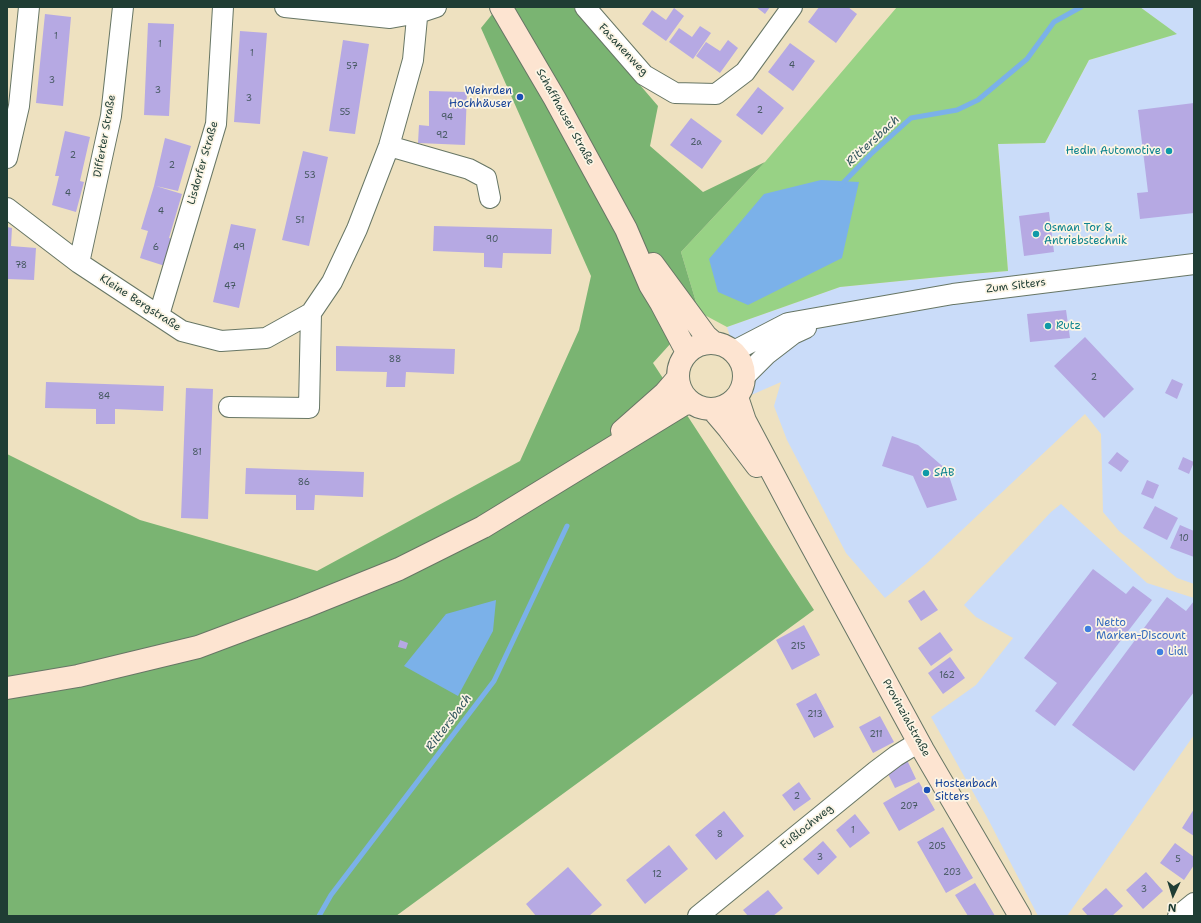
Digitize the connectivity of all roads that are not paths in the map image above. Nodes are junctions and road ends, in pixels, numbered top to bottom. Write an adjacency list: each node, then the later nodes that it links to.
1 (29, 7): 10 (street)
2 (123, 7): 14 (street, Differter Straße)
3 (223, 7): 18 (street, Lisdorfer Straße)
4 (285, 7): 8 (street)
5 (501, 7): 13 (street, Schaffhauser Straße)
6 (585, 7): 7 (street, Fasanenweg)
7 (792, 7)
8 (424, 9): 9 (street, Kleine Bergstraße)
9 (389, 146): 11 (street); 16 (street, Kleine Bergstraße)
10 (7, 158)
11 (490, 198)
12 (7, 208): 14 (street, Kleine Bergstraße)
13 (626, 229): 19 (street, Schaffhauser Straße); 21 (street, Schaffhauser Straße)
14 (79, 263): 18 (street, Kleine Bergstraße)
15 (1194, 264): 17 (street, Zum Sitters)
16 (311, 313): 18 (street, Kleine Bergstraße); 26 (street)
17 (840, 314): 20 (street, Zum Sitters); 22 (street, Zum Sitters)
18 (159, 315)
19 (713, 342): 20 (street); 21 (street)
20 (734, 351): 22 (street)
21 (687, 352): 23 (street)
22 (744, 377): 24 (street)
23 (677, 379): 25 (street); 28 (street)
24 (737, 397): 27 (street); 29 (street, Provinzialstraße)
25 (691, 403): 27 (street); 28 (street)
26 (229, 407)
27 (712, 409): 29 (street, Provinzialstraße)
28 (577, 470): 30 (street)
29 (796, 517): 31 (street, Provinzialstraße)
30 (7, 688)
31 (919, 742): 33 (street, Fußlochweg); 34 (street, Provinzialstraße)
32 (1194, 903): 35 (street)
33 (698, 916)
34 (1020, 916)
35 (1178, 916)

